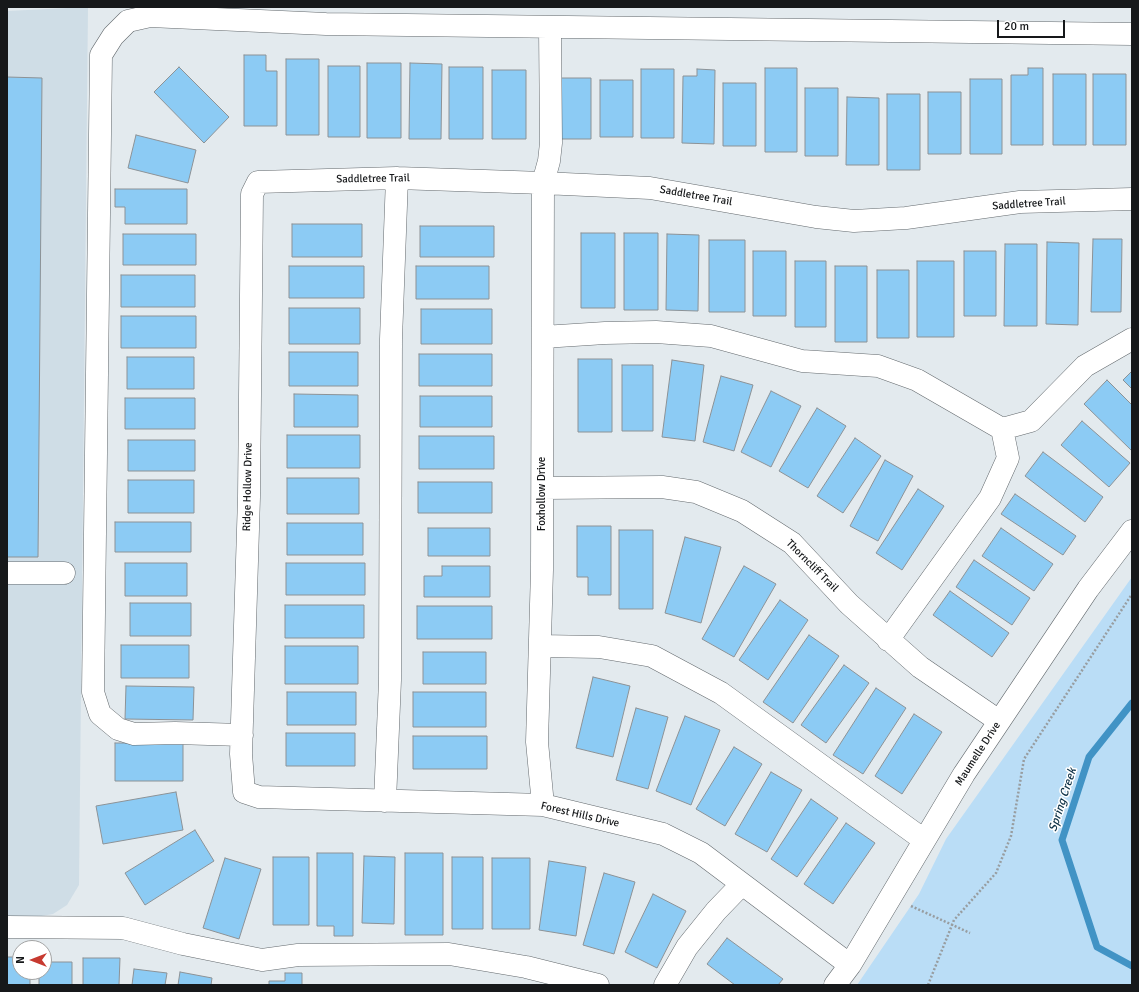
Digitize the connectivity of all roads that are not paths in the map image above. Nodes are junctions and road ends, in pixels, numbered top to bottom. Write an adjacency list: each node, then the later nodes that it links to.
1 (550, 28): 2 (street); 5 (street, Foxhollow Drive); 17 (street)
2 (1132, 34)
3 (397, 178): 4 (street, Saddletree Trail); 5 (street, Saddletree Trail); 19 (street)
4 (258, 182): 17 (street, Ridge Hollow Drive)
5 (542, 183): 6 (street, Saddletree Trail); 7 (street, Foxhollow Drive)
6 (1132, 200)
7 (542, 337): 9 (street); 10 (street, Foxhollow Drive)
8 (1132, 339): 9 (street)
9 (1002, 429): 14 (street)
10 (542, 488): 14 (street, Thorncliff Trail); 15 (street, Foxhollow Drive)
11 (1132, 531): 16 (street, Maumelle Drive)
12 (7, 572): 13 (street)
13 (64, 573)
14 (888, 640): 16 (street, Thorncliff Trail)
15 (540, 646): 20 (street, Foxhollow Drive); 21 (street)
16 (999, 721): 21 (street, Maumelle Drive)
17 (242, 735): 18 (street, Ridge Hollow Drive)
18 (244, 792): 19 (street, Forest Hills Drive)
19 (385, 800): 20 (street, Forest Hills Drive)
20 (542, 805): 22 (street, Forest Hills Drive)
21 (924, 840): 24 (street, Maumelle Drive)
22 (742, 884): 24 (street, Forest Hills Drive); 26 (street)
23 (7, 927): 25 (street)
24 (850, 965): 27 (street, Maumelle Drive)
25 (598, 985)
26 (665, 985)
27 (835, 985)

